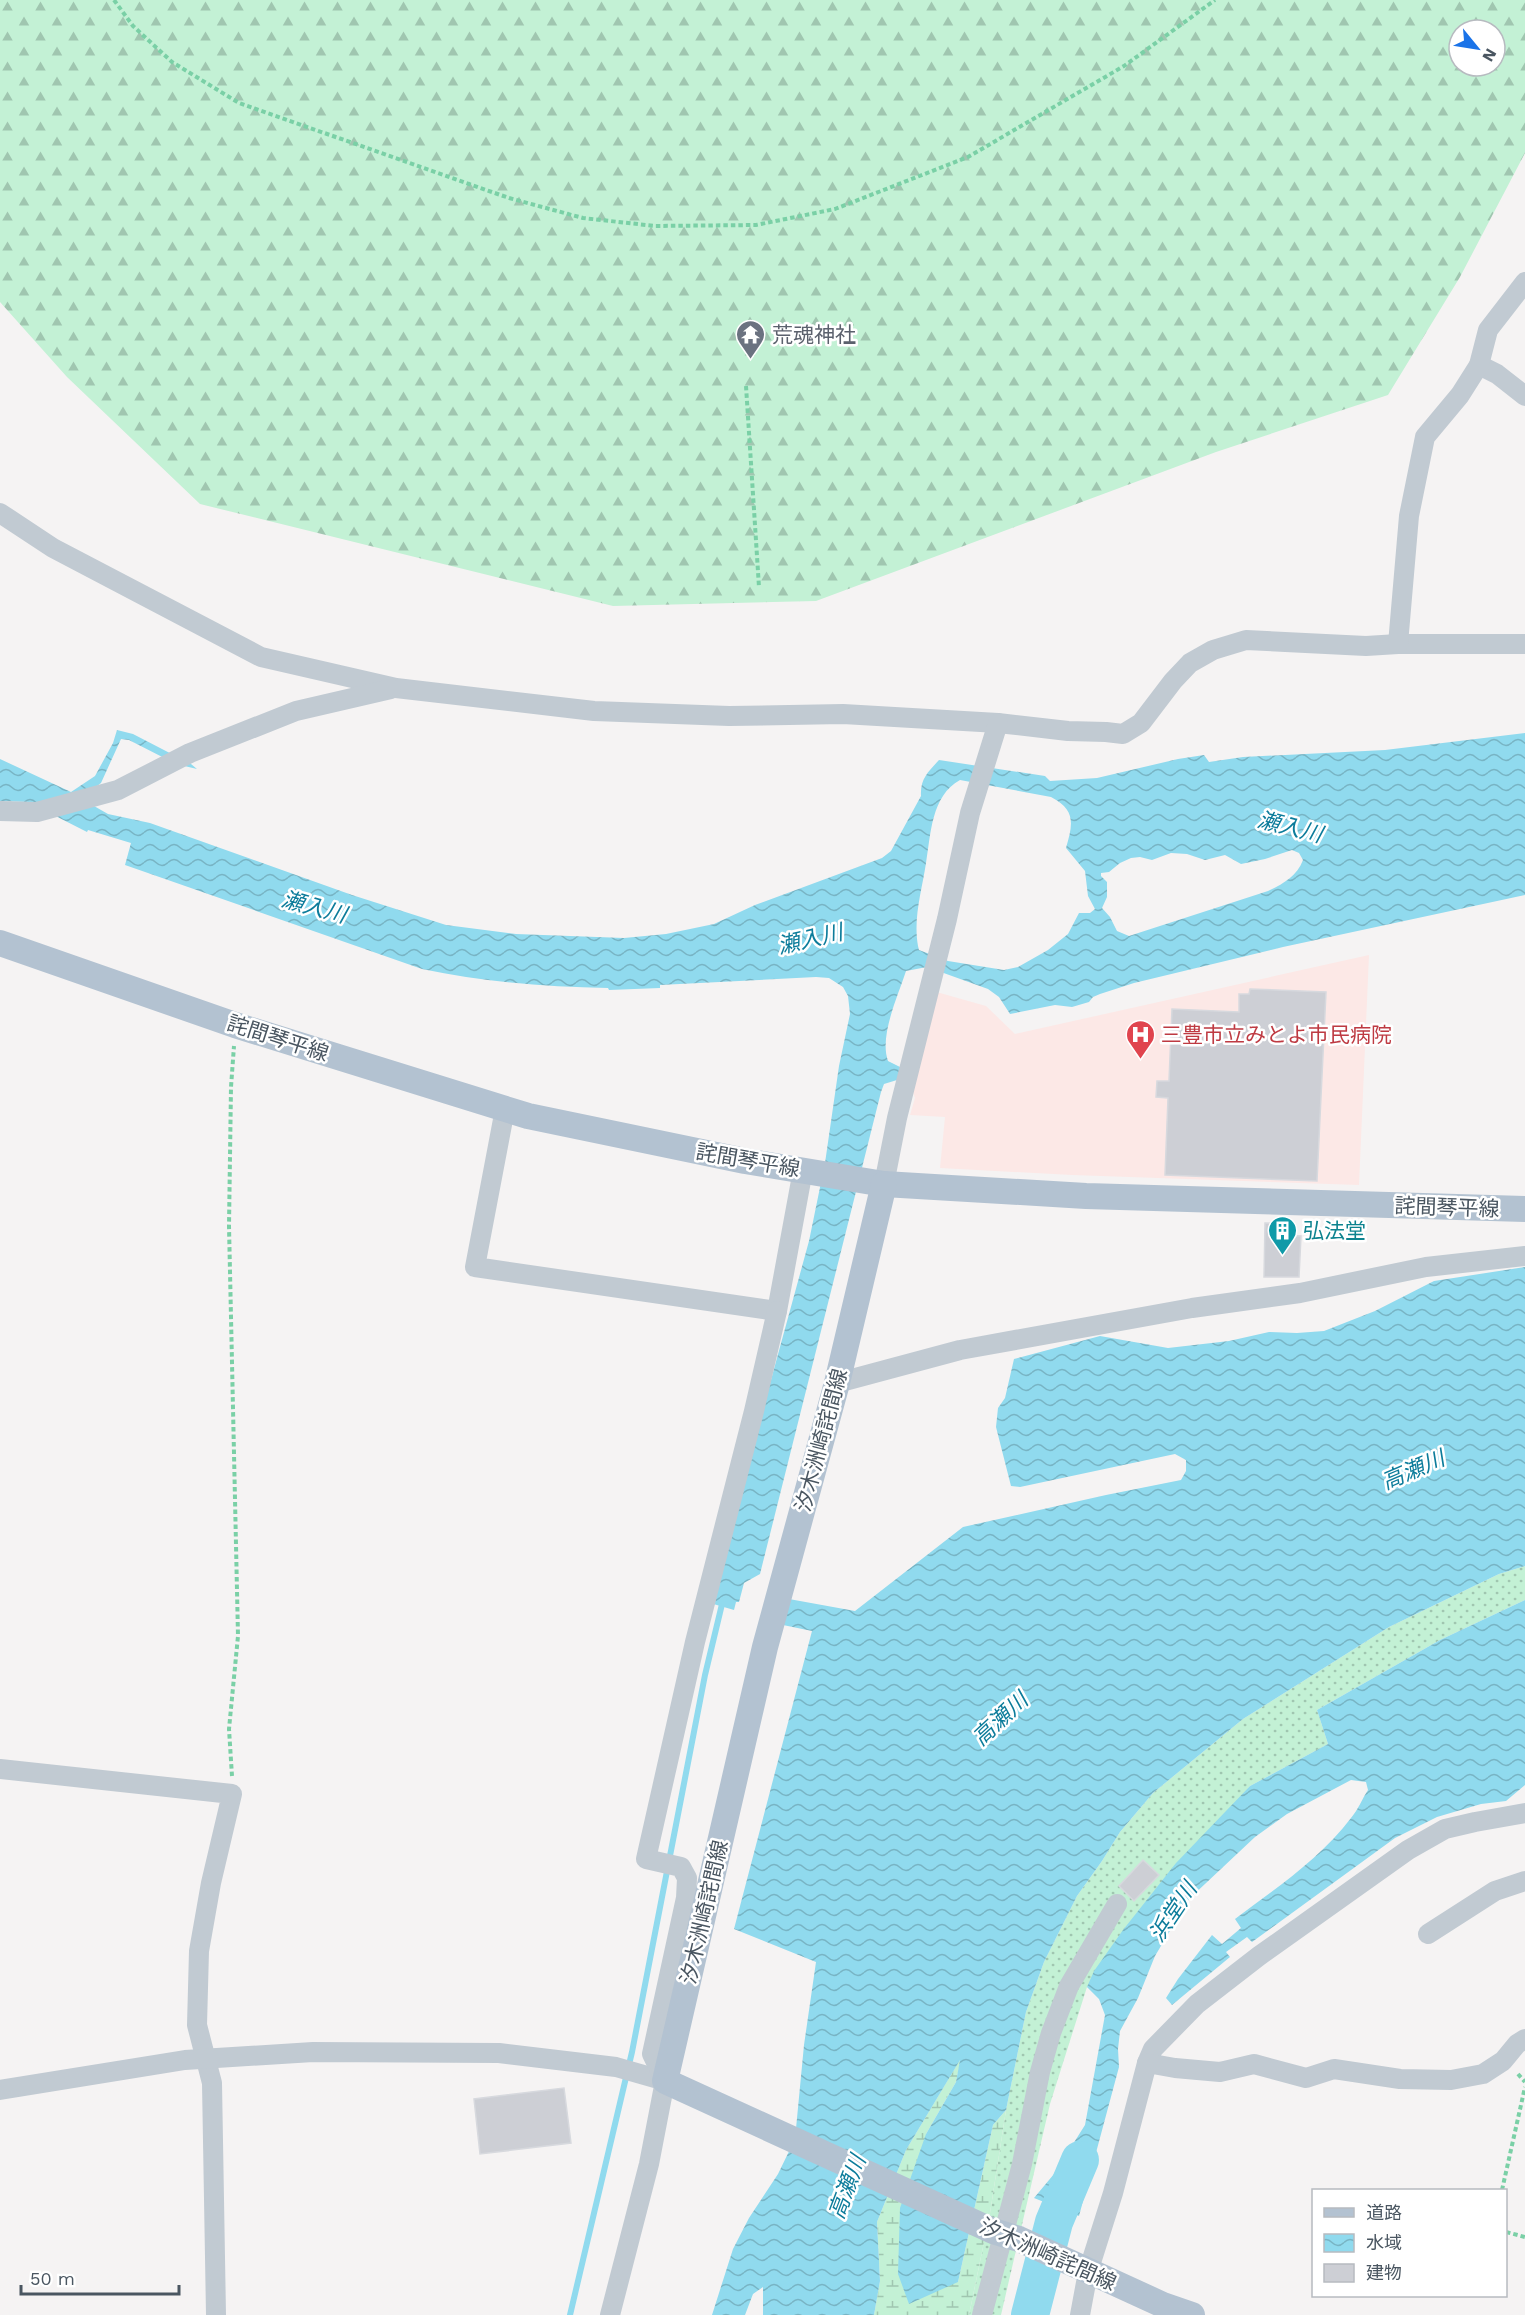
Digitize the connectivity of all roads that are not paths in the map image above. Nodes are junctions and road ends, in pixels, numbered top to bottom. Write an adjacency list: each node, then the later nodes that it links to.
1 (1525, 282): 2 (street)
2 (1479, 365): 3 (street); 5 (street)
3 (1525, 396)
4 (0, 513): 7 (street)
5 (1398, 644): 6 (street); 8 (street)
6 (1525, 644)
7 (396, 688): 8 (street); 9 (street)
8 (998, 723): 13 (street)
9 (0, 811)
10 (0, 943): 11 (main road, 詫間琴平線)
11 (506, 1109): 12 (main road, 詫間琴平線); 16 (street)
12 (810, 1172): 13 (main road, 詫間琴平線); 16 (street)
13 (877, 1183): 14 (main road, 詫間琴平線); 17 (main road, 汐木洲崎詫間線)
14 (1525, 1209)
15 (1525, 1256): 17 (street)
16 (777, 1311): 26 (street)
17 (837, 1383): 26 (main road, 汐木洲崎詫間線)
18 (0, 1769): 24 (street)
19 (1525, 1813): 25 (street)
20 (1525, 1881): 22 (street)
21 (1117, 1904): 28 (street)
22 (1428, 1934)
23 (1525, 2039): 25 (street)
24 (206, 2058): 26 (street); 27 (street); 30 (street)
25 (1147, 2063): 29 (street)
26 (660, 2079): 28 (main road, 汐木洲崎詫間線); 31 (street)
27 (0, 2090)
28 (1006, 2235): 29 (main road, 汐木洲崎詫間線); 32 (street)
29 (1088, 2272): 33 (street); 34 (main road, 汐木洲崎詫間線)
30 (216, 2315)
31 (610, 2315)
32 (982, 2315)
33 (1080, 2315)
34 (1192, 2315)

